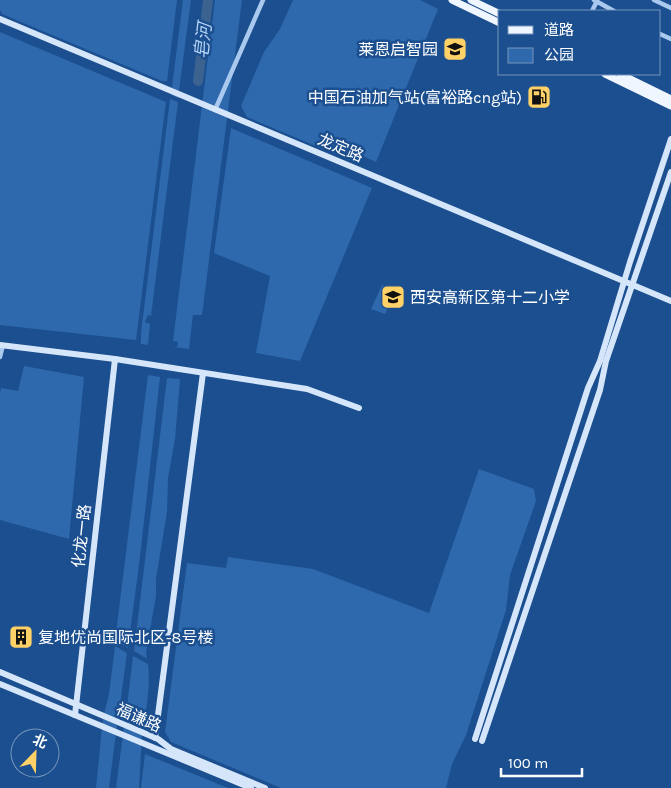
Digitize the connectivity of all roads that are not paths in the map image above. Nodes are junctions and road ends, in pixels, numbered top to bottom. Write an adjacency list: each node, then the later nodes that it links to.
1 (263, 0): 15 (street)
2 (452, 0): 10 (main road)
3 (471, 0): 8 (main road)
4 (656, 0): 6 (street)
5 (596, 1): 7 (street)
6 (671, 8)
7 (612, 10)
8 (498, 13)
9 (0, 19): 15 (street, 龙定路)
10 (498, 22)
11 (606, 75): 14 (main road)
12 (622, 75): 13 (main road)
13 (671, 99)
14 (671, 106)
15 (215, 110): 18 (street, 龙定路)
16 (671, 139): 18 (street)
17 (671, 172): 19 (street)
18 (626, 282): 19 (street, 龙定路); 31 (street)
19 (632, 284): 20 (street, 龙定路); 32 (street)
20 (671, 301)
21 (2, 345): 22 (street); 23 (street)
22 (0, 356)
23 (115, 359): 24 (street); 28 (street, 化龙一路)
24 (203, 373): 25 (street); 30 (street)
25 (359, 408)
26 (0, 672): 28 (street, 福谦路)
27 (0, 684): 29 (street, 福谦路)
28 (76, 704): 29 (street, 化龙一路); 30 (street, 福谦路)
29 (75, 716): 33 (street, 福谦路)
30 (155, 738): 34 (street, 福谦路)
31 (475, 739)
32 (482, 741)
33 (251, 788)
34 (265, 788)

